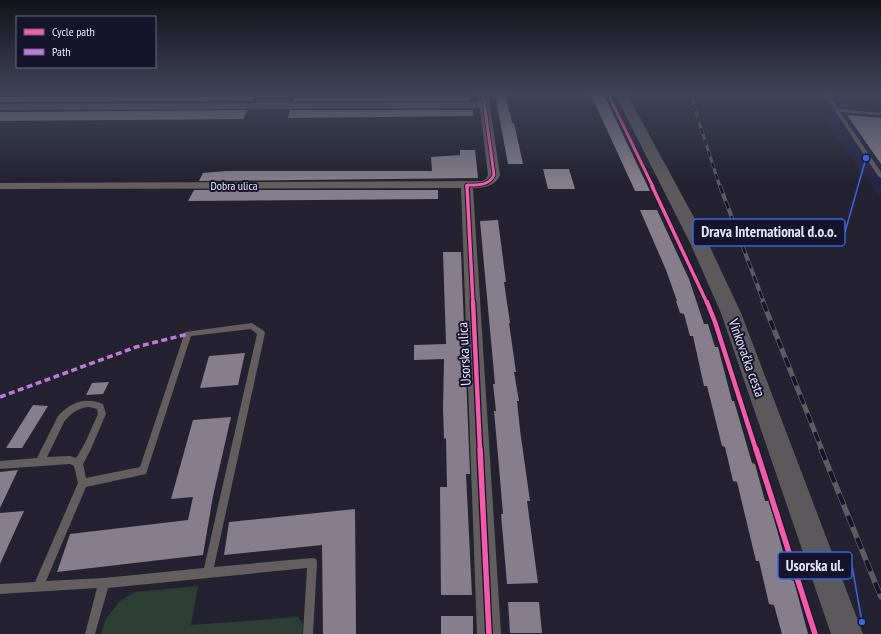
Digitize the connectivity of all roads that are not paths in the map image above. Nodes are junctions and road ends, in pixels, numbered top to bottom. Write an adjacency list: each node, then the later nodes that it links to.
1 (487, 124): 5 (street)
2 (636, 124): 18 (main road, Vinkovačka cesta)
3 (847, 124): 4 (lane)
4 (881, 176)
5 (467, 185): 6 (street, Dobra ulica); 17 (street, Usorska ulica)
6 (0, 186)
7 (40, 462): 8 (lane); 8 (lane); 9 (lane)
8 (78, 463): 10 (lane)
9 (0, 465)
10 (83, 484): 11 (lane); 13 (lane)
11 (208, 573): 12 (lane); 16 (lane)
12 (104, 583): 13 (lane); 15 (lane)
13 (38, 586): 14 (lane)
14 (0, 589)
15 (90, 634)
16 (308, 634)
17 (489, 634)
18 (847, 634)

